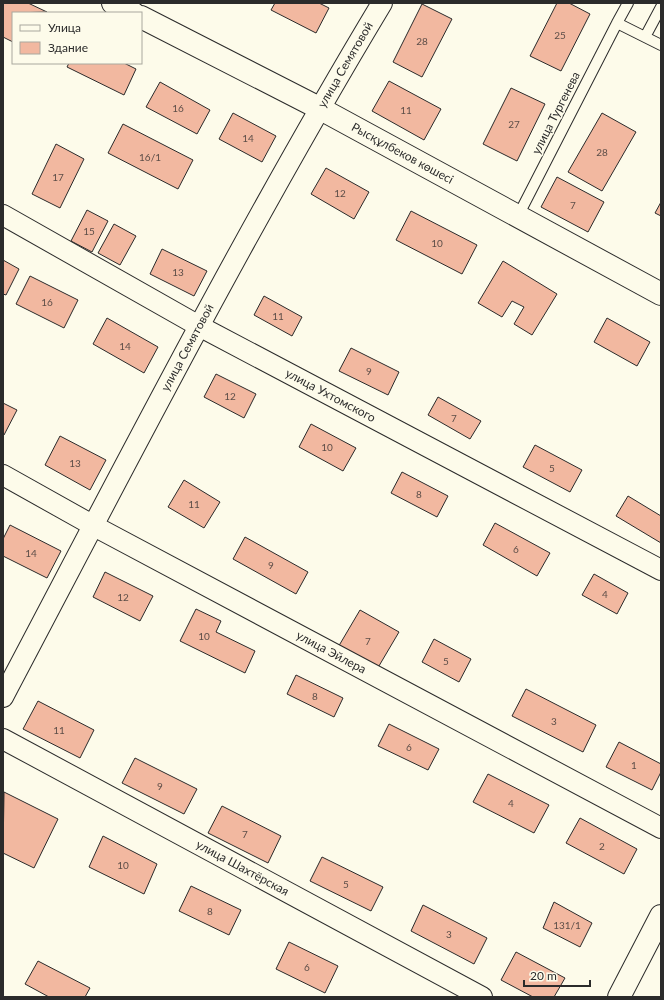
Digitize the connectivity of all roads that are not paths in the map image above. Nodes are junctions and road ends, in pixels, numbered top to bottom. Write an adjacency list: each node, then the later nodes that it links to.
1 (113, 3): 5 (street)
2 (382, 3): 10 (street, улица Семятовой)
3 (628, 3): 7 (lane, улица Тургенева)
4 (661, 7): 8 (lane)
5 (130, 12)
6 (142, 18): 10 (street, Рысқұлбеков көшесі)
7 (617, 23): 8 (lane); 12 (lane, улица Тургенева)
8 (645, 37): 9 (lane)
9 (661, 45)
10 (319, 108): 12 (street, Рысқұлбеков көшесі); 14 (street, улица Семятовой)
11 (3, 216): 14 (street, улица Ухтомского)
12 (518, 216): 13 (street, Рысқұлбеков көшесі)
13 (661, 294)
14 (199, 326): 16 (street, улица Семятовой); 17 (street, улица Ухтомского)
15 (3, 475): 16 (street, улица Эйлера)
16 (94, 526): 18 (street, улица Семятовой); 20 (street, улица Эйлера)
17 (661, 570)
18 (3, 697)
19 (3, 739): 22 (street, улица Шахтёрская)
20 (661, 828)
21 (661, 916): 23 (street)
22 (482, 997)
23 (619, 997)

